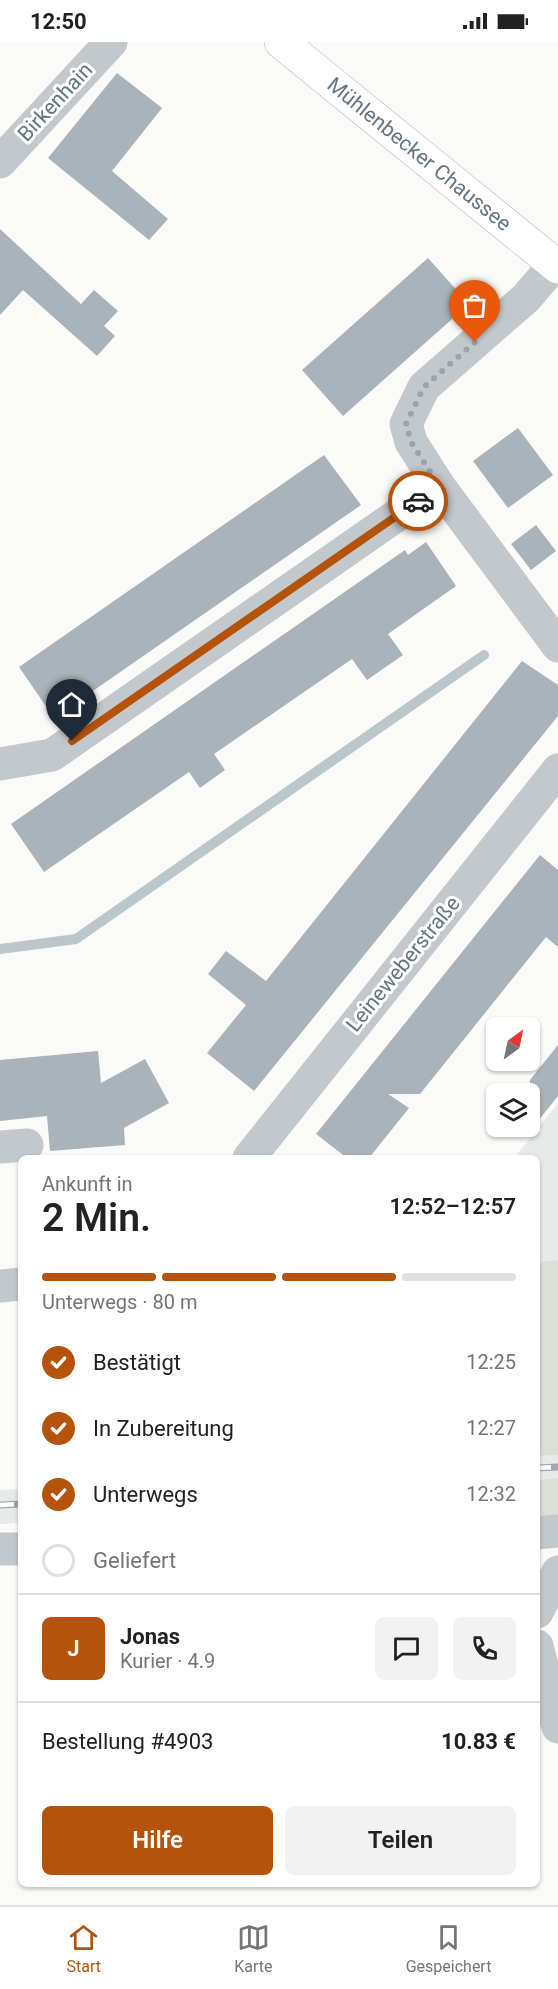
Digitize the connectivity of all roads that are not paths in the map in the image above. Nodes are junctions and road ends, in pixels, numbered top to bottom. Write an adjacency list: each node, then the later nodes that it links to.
1 (111, 42): 3 (street, Birkenhain)
2 (281, 42): 4 (main road, Mühlenbecker Chaussee)
3 (0, 162)
4 (557, 265): 5 (street)
5 (439, 486): 6 (street); 7 (street)
6 (558, 646)
7 (0, 764)
8 (558, 770): 9 (street, Leineweberstraße)
9 (251, 1155)
10 (18, 1284): 11 (street)
11 (0, 1286)
12 (558, 1531): 13 (street)
13 (540, 1533)
14 (0, 1549): 15 (street)
15 (18, 1549)
16 (558, 1572): 17 (street)
17 (540, 1606)
18 (540, 1658): 19 (street)
19 (558, 1728)

